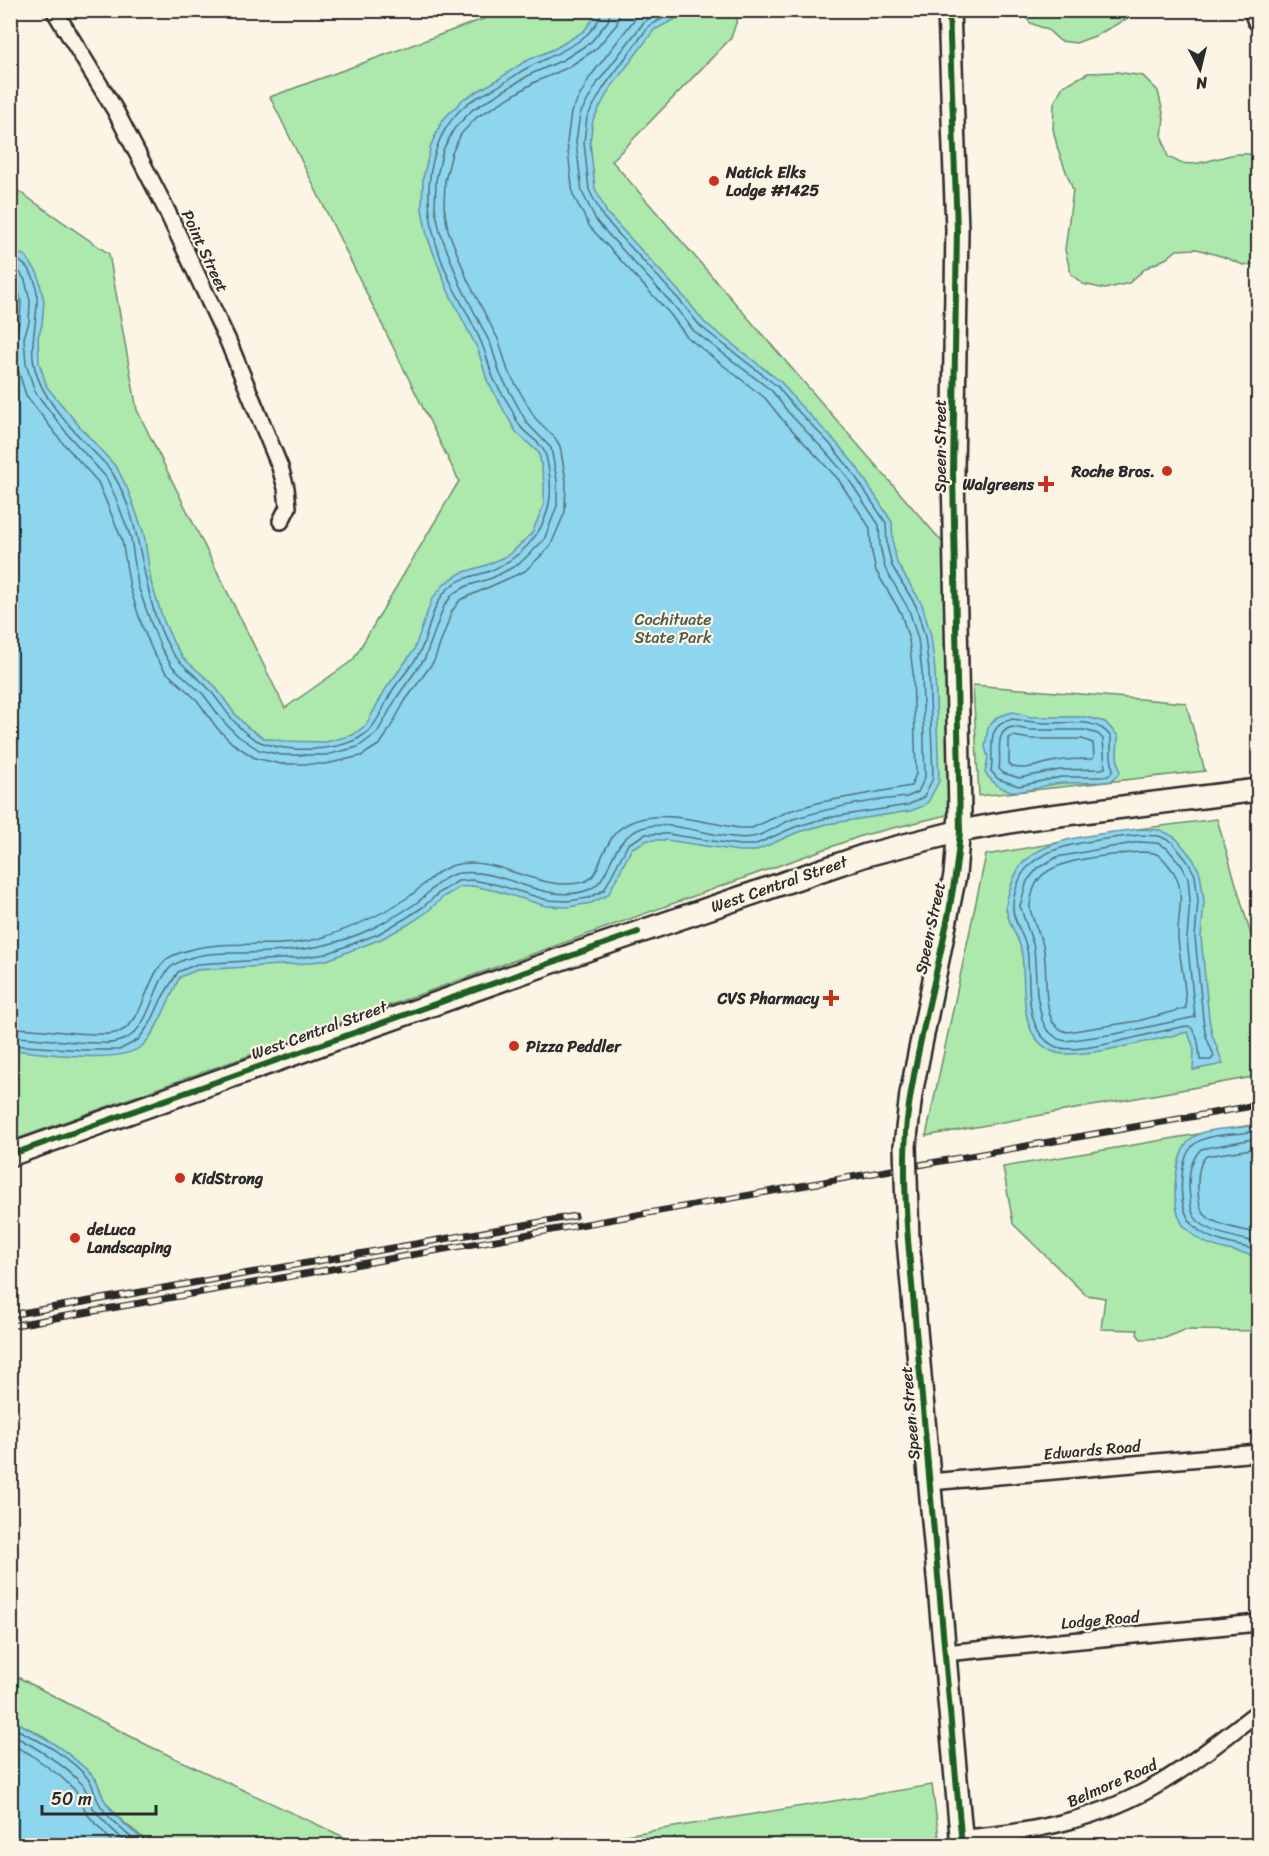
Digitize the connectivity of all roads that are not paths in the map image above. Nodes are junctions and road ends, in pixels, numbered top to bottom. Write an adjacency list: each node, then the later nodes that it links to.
1 (54, 10): 5 (street, Point Street)
2 (949, 10): 7 (street, Speen Street)
3 (1255, 10): 4 (street)
4 (1258, 19)
5 (281, 521)
6 (1258, 790): 7 (street, West Central Street)
7 (960, 831): 8 (street, West Central Street); 10 (street, Speen Street, bridge)
8 (10, 1155)
9 (1258, 1453): 10 (street, Edwards Road)
10 (930, 1482): 12 (street, Speen Street)
11 (1258, 1623): 12 (street, Lodge Road)
12 (945, 1653): 14 (street, Speen Street)
13 (1258, 1712): 14 (street, Belmore Road)
14 (962, 1842)

